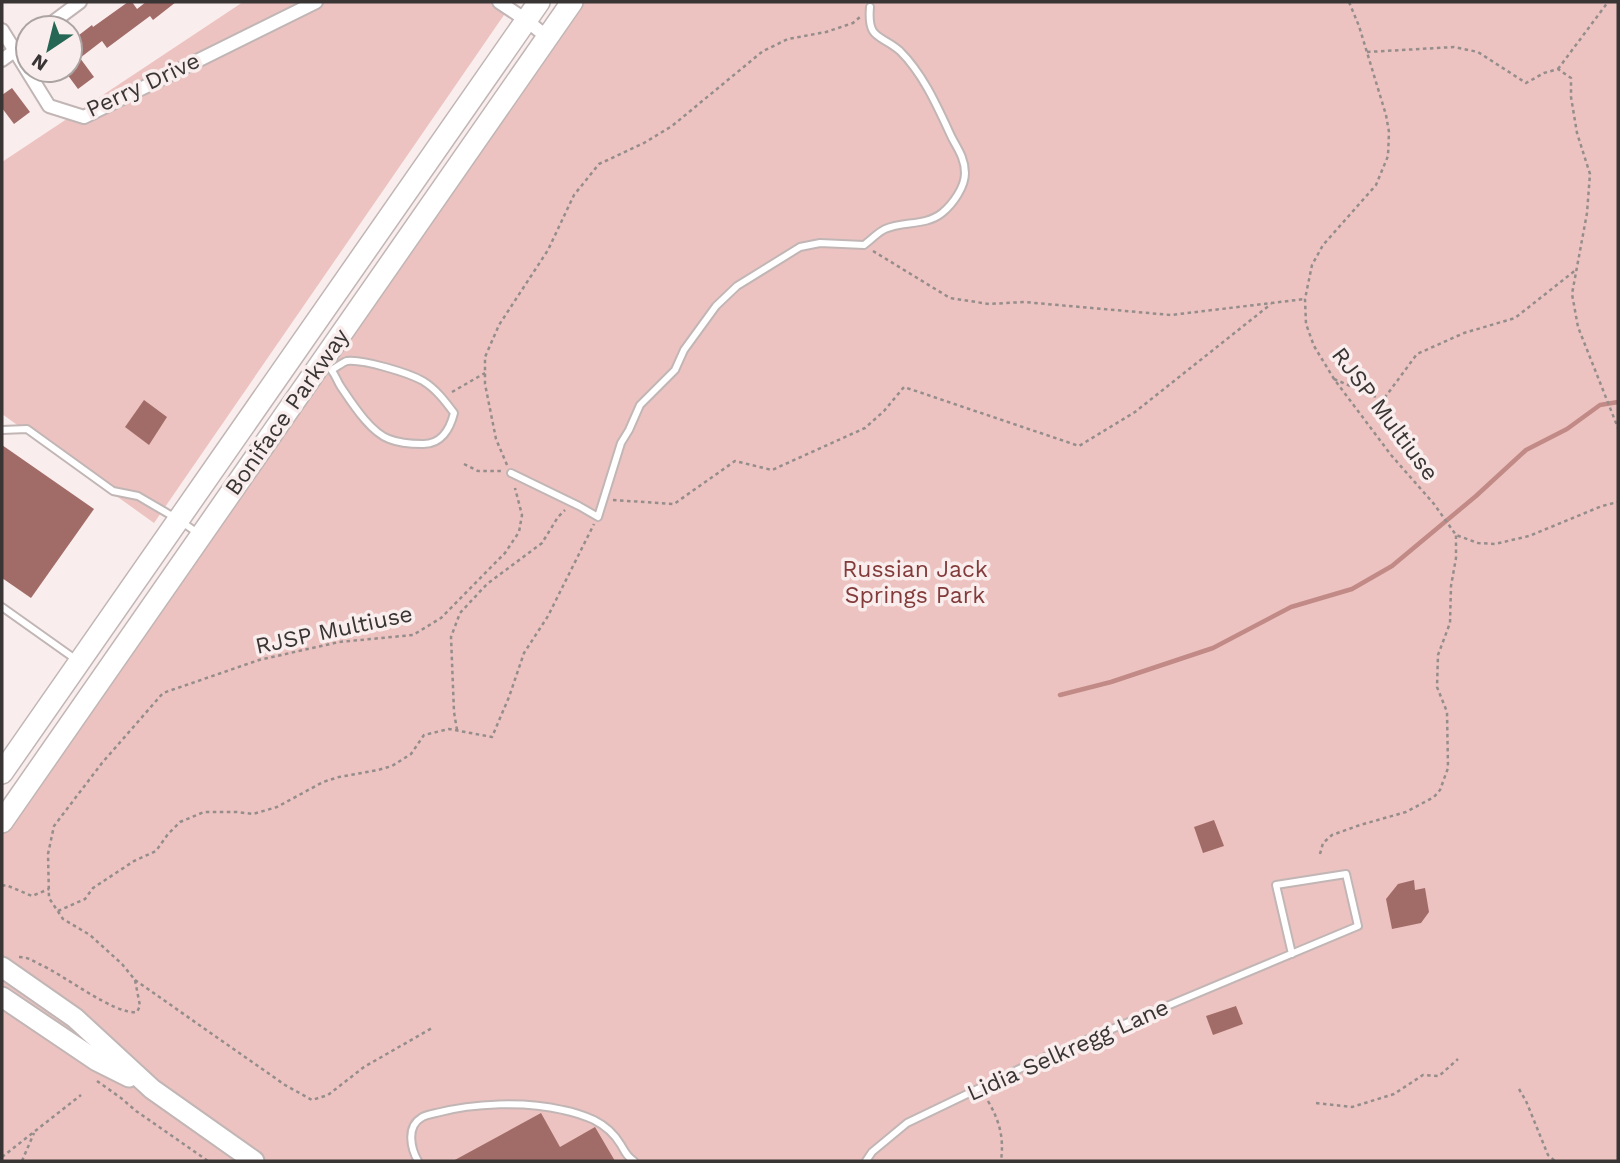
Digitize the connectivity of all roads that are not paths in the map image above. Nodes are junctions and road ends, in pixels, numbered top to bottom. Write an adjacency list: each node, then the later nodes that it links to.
1 (80, 2): 7 (street)
2 (316, 2): 12 (street, Perry Drive)
3 (499, 2): 8 (street)
4 (538, 2): 8 (main road, Boniface Parkway)
5 (572, 2): 10 (main road, Boniface Parkway)
6 (870, 7): 15 (lane)
7 (64, 14)
8 (526, 20): 10 (street); 16 (main road, Boniface Parkway)
9 (2, 30): 11 (street, Perry Drive)
10 (547, 37): 13 (main road, Boniface Parkway)
11 (14, 49)
12 (35, 84)
13 (327, 365): 13 (lane); 17 (main road, Boniface Parkway)
14 (2, 430): 16 (lane)
15 (511, 473)
16 (179, 520): 17 (lane); 19 (main road, Boniface Parkway)
17 (201, 535): 21 (main road, Boniface Parkway)
18 (2, 607): 19 (lane)
19 (79, 662): 20 (main road, Boniface Parkway)
20 (2, 773)
21 (2, 822)
22 (1292, 954): 22 (lane, Lidia Selkregg Lane); 29 (lane, Lidia Selkregg Lane)
23 (8, 964): 25 (main road)
24 (2, 998): 25 (main road)
25 (152, 1089): 26 (main road)
26 (254, 1161)
27 (418, 1161): 28 (lane)
28 (634, 1161)
29 (866, 1161)

